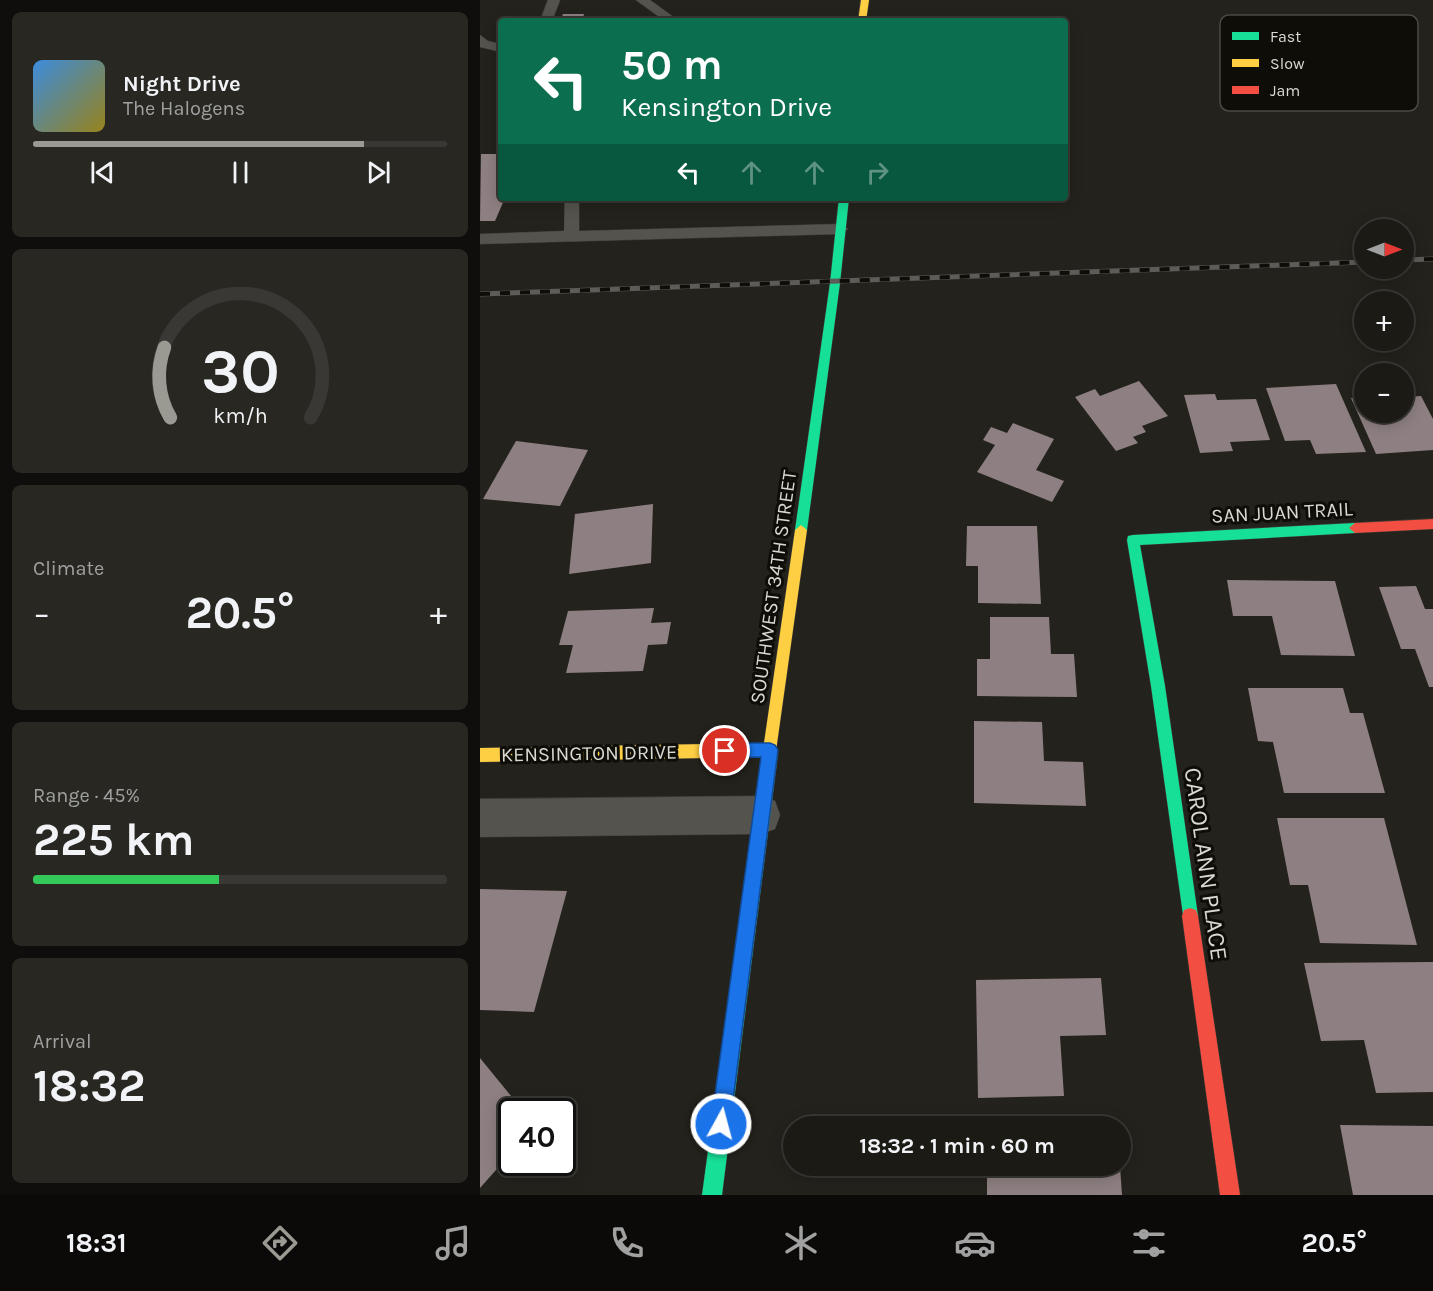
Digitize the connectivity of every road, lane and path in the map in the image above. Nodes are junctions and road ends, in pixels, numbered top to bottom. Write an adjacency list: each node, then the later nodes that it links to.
1 (555, 0): 4 (lane)
2 (642, 0): 5 (lane)
3 (865, 0): 6 (street)
4 (547, 18)
5 (669, 18)
6 (862, 18)
7 (480, 39): 8 (lane)
8 (498, 47)
9 (572, 201): 12 (lane)
10 (844, 201): 11 (street, SOUTHWEST 34TH STREET)
11 (840, 229): 12 (lane); 16 (street, SOUTHWEST 34TH STREET)
12 (571, 236): 13 (lane)
13 (480, 239)
14 (1433, 524): 15 (street, SAN JUAN TRAIL)
15 (1133, 540): 21 (street, CAROL ANN PLACE)
16 (770, 750): 17 (street, KENSINGTON DRIVE); 18 (street, SOUTHWEST 34TH STREET)
17 (480, 755)
18 (761, 815): 19 (street); 20 (street, SOUTHWEST 34TH STREET)
19 (480, 818)
20 (712, 1195)
21 (1230, 1195)

